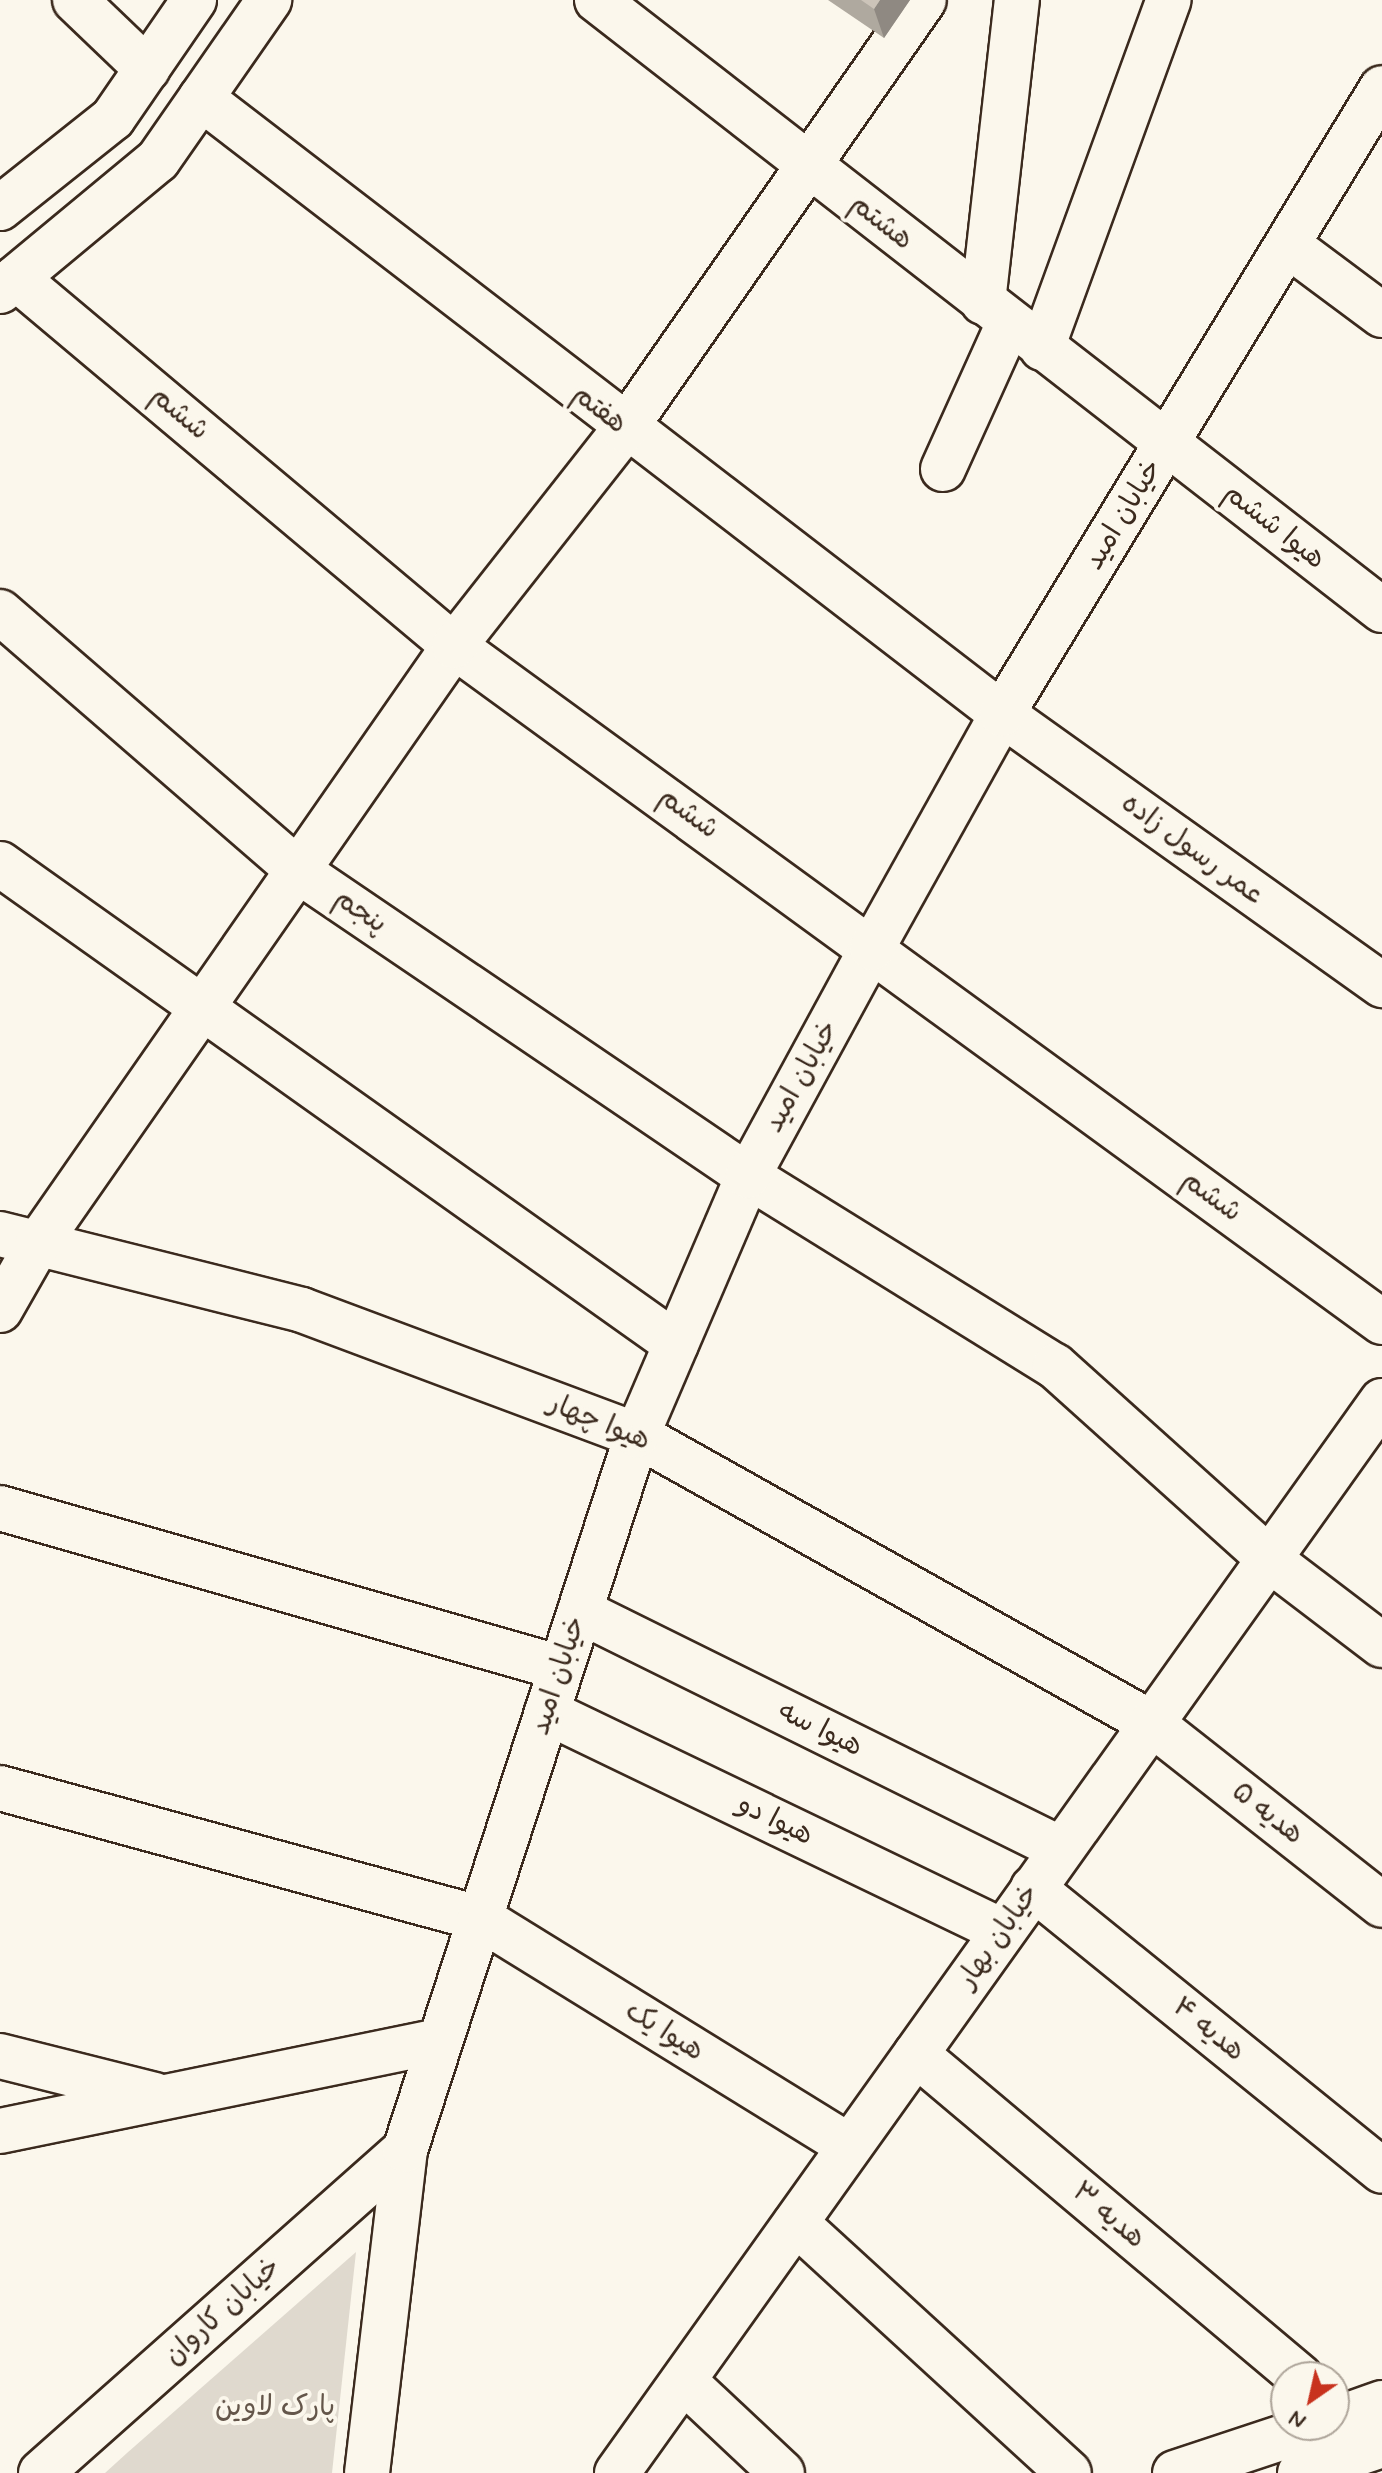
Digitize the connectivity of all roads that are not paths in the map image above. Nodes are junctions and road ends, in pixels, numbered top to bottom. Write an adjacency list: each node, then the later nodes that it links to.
1 (75, 0): 8 (street)
2 (194, 0): 8 (street)
3 (269, 0): 10 (street)
4 (597, 0): 11 (street, هشتم)
5 (924, 0): 11 (street)
6 (1017, 0): 16 (street)
7 (1169, 0): 16 (street)
8 (147, 69): 12 (street)
9 (1382, 88): 13 (street, خیابان امید)
10 (201, 98): 14 (street); 17 (street, هفتم)
11 (806, 165): 16 (street, هشتم); 17 (street)
12 (0, 208)
13 (1288, 245): 15 (street); 18 (street, خیابان امید)
14 (8, 284): 22 (street, ششم)
15 (1382, 315)
16 (1012, 324): 18 (street, هشتم); 19 (street)
17 (624, 430): 22 (street); 23 (street, هفتم)
18 (1167, 445): 20 (street, هیوا ششم); 23 (street, خیابان امید)
19 (943, 469)
20 (1382, 610)
21 (0, 612): 25 (street, پنجم)
22 (454, 646): 25 (street); 26 (street, ششم)
23 (1002, 714): 26 (street, خیابان امید); 27 (street, عمر رسول زاده)
24 (0, 864): 28 (street)
25 (300, 872): 28 (street); 29 (street, پنجم)
26 (872, 948): 29 (street, خیابان امید); 32 (street, ششم)
27 (1382, 985)
28 (205, 1005): 30 (street); 33 (street)
29 (748, 1176): 33 (street, خیابان امید); 37 (street, پنجم)
30 (18, 1240): 31 (street); 35 (street, هیوا چهار)
31 (0, 1310)
32 (1382, 1322)
33 (676, 1344): 35 (street, خیابان امید)
34 (1382, 1401): 37 (street, خیابان بهار)
35 (637, 1435): 38 (street, خیابان امید); 42 (street, هیوا چهار)
36 (0, 1508): 40 (street)
37 (1269, 1559): 39 (street, پنجم); 42 (street, خیابان بهار)
38 (580, 1611): 40 (street, خیابان امید); 44 (street, هیوا سه)
39 (1382, 1645)
40 (561, 1668): 41 (street, خیابان امید)
41 (547, 1712): 47 (street, خیابان امید); 48 (street, هیوا دو)
42 (1151, 1723): 44 (street, خیابان بهار); 46 (street, هدیه ۵)
43 (0, 1788): 47 (street, هیوا یک)
44 (1061, 1849): 45 (street, خیابان بهار)
45 (1033, 1888): 48 (street, خیابان بهار); 56 (street, هدیه ۴)
46 (1382, 1905)
47 (480, 1918): 49 (street, خیابان امید); 54 (street, هیوا یک)
48 (1002, 1931): 50 (street, خیابان بهار)
49 (440, 2041): 52 (street); 55 (street, خیابان امید)
50 (916, 2054): 54 (street, خیابان بهار); 58 (street, هدیه ۳)
51 (0, 2056): 52 (street)
52 (165, 2097): 53 (street)
53 (0, 2131)
54 (849, 2146): 57 (street, خیابان بهار)
55 (405, 2150): 62 (street, خیابان کاروان); 63 (street, خیابان امید)
56 (1382, 2171)
57 (796, 2223): 59 (street, خیابان بهار); 66 (street)
58 (1281, 2361)
59 (685, 2382): 64 (street, خیابان بهار); 65 (street)
60 (1270, 2440): 67 (street)
61 (1382, 2445): 68 (street)
62 (41, 2473)
63 (367, 2473)
64 (617, 2473)
65 (782, 2473)
66 (1069, 2473)
67 (1175, 2473)
68 (1300, 2473)

